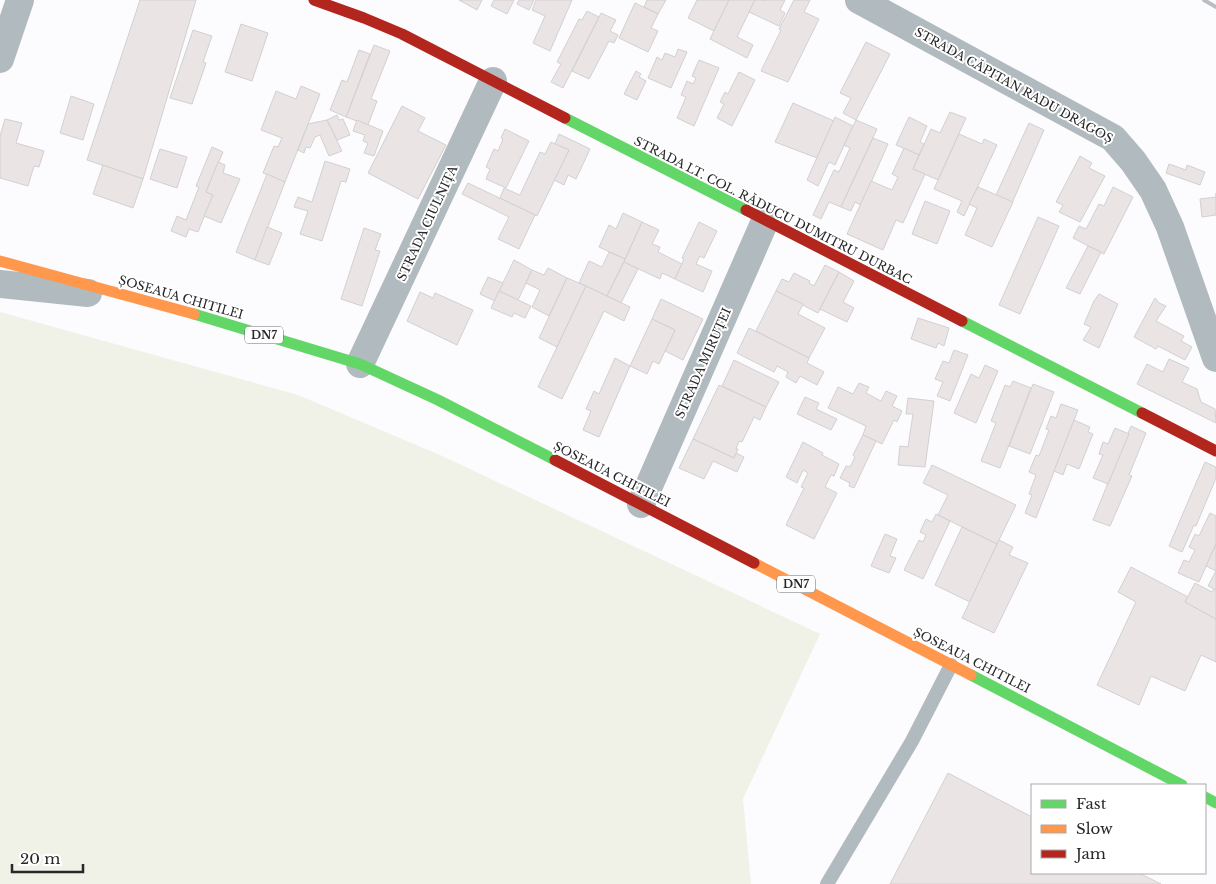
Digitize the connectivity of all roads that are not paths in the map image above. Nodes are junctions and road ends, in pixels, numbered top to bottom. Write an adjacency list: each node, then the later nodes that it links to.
1 (20, 0): 4 (street)
2 (314, 0): 5 (main road, STRADA LT. COL. RĂDUCU DUMITRU DURBAC)
3 (859, 0): 10 (street, STRADA CĂPITAN RADU DRAGOȘ)
4 (0, 59)
5 (493, 81): 6 (main road, STRADA LT. COL. RĂDUCU DUMITRU DURBAC); 11 (street, STRADA CIULNIȚA)
6 (765, 221): 12 (main road, STRADA LT. COL. RĂDUCU DUMITRU DURBAC); 13 (street, STRADA MIRUȚEI)
7 (0, 261): 9 (main road, ȘOSEAUA CHITILEI / DN7)
8 (0, 284): 9 (street)
9 (133, 298): 11 (main road, ȘOSEAUA CHITILEI / DN7)
10 (1216, 358)
11 (360, 364): 13 (main road, ȘOSEAUA CHITILEI / DN7)
12 (1216, 451)
13 (640, 504): 14 (main road, ȘOSEAUA CHITILEI / DN7)
14 (951, 665): 15 (main road, ȘOSEAUA CHITILEI / DN7); 16 (lane)
15 (1180, 784)
16 (827, 884)

